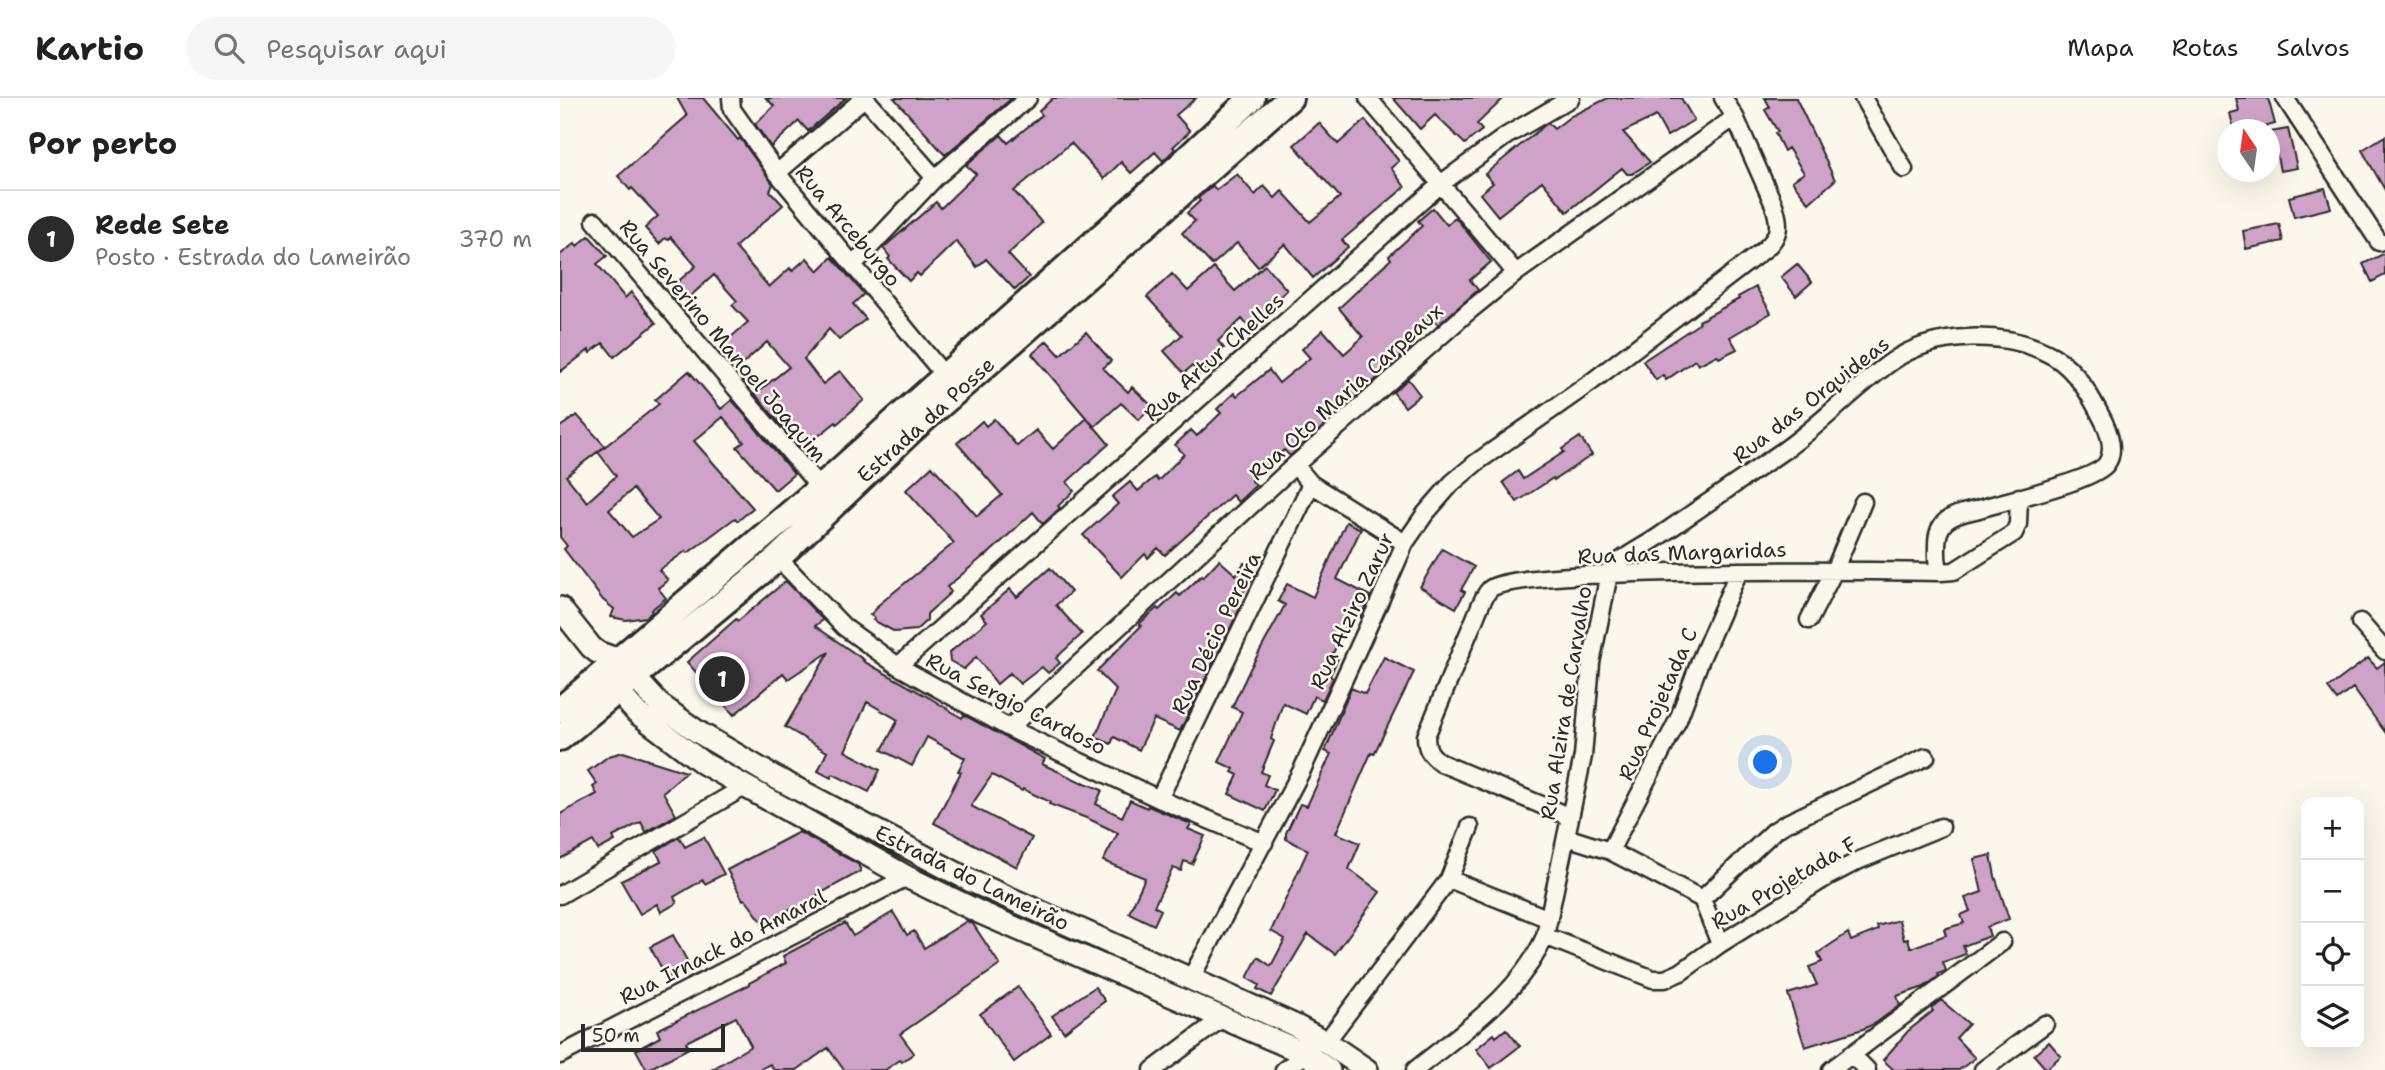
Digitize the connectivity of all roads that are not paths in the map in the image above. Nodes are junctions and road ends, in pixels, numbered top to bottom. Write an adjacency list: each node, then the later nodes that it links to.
1 (731, 98): 13 (street, Rua Arceburgo)
2 (864, 98): 13 (street); 14 (street)
3 (1028, 98): 14 (street)
4 (1290, 98): 27 (main road, Estrada da Posse)
5 (1368, 98): 15 (street)
6 (1572, 98): 15 (street, Rua Artur Chelles)
7 (1723, 98): 11 (street)
8 (1863, 98): 12 (street)
9 (2285, 98): 17 (street)
10 (1238, 102): 20 (main road, Estrada da Posse)
11 (1735, 117): 19 (street, Rua Oto Maria Carpeaux); 26 (street, Rua Alziro Zarur)
12 (1905, 169)
13 (777, 173): 18 (street, Rua Arceburgo)
14 (935, 178): 18 (street)
15 (1442, 183): 19 (street); 36 (street, Rua Artur Chelles)
16 (595, 221): 23 (street, Rua Severino Manoel Joaquim)
17 (2379, 242)
18 (854, 264): 20 (street, Rua Arceburgo)
19 (1516, 273): 21 (street, Rua Oto Maria Carpeaux)
20 (944, 375): 23 (main road, Estrada da Posse)
21 (1295, 465): 22 (street); 39 (street, Rua Oto Maria Carpeaux)
22 (1311, 484): 26 (street); 43 (street, Rua Décio Pereira)
23 (820, 488): 37 (main road, Estrada da Posse)
24 (2019, 497): 30 (street); 30 (street, Rua das Orquideas); 31 (street, Rua das Orquideas)
25 (1863, 502): 29 (street)
26 (1405, 543): 48 (street, Rua Alziro Zarur)
27 (778, 558): 36 (street, Rua Sergio Cardoso); 37 (main road, Estrada da Posse)
28 (1740, 571): 29 (street, Rua das Margaridas); 31 (street, Rua das Margaridas); 49 (street, Rua Projetada C)
29 (1834, 571): 30 (street, Rua das Margaridas); 33 (street)
30 (1941, 572)
31 (1607, 576): 44 (street, Rua Alzira de Carvalho); 44 (street, Rua das Margaridas)
32 (560, 608): 37 (main road, Estrada do Lameirão)
33 (1809, 620)
34 (2360, 622): 35 (street)
35 (2385, 651)
36 (898, 666): 39 (street, Rua Sergio Cardoso)
37 (614, 671): 38 (main road, Estrada da Posse); 40 (main road, Estrada da Posse); 42 (main road, Estrada do Lameirão); 58 (main road, Estrada do Lameirão)
38 (560, 710)
39 (1009, 728): 43 (street, Rua Sergio Cardoso)
40 (560, 738)
41 (1926, 757): 53 (street)
42 (746, 786): 50 (main road, Estrada do Lameirão); 52 (street)
43 (1159, 799): 48 (street, Rua Sergio Cardoso)
44 (1570, 817): 47 (street, Rua Alzira de Carvalho)
45 (1469, 827): 51 (street)
46 (1941, 827): 57 (street, Rua Projetada F)
47 (1566, 837): 49 (street); 54 (street, Rua Alzira de Carvalho)
48 (1264, 844): 58 (street, Rua Alziro Zarur)
49 (1610, 851): 53 (street)
50 (907, 877): 59 (main road, Estrada do Lameirão); 64 (street, Rua Irnack do Amaral)
51 (1450, 879): 54 (street); 61 (street)
52 (560, 895)
53 (1702, 899): 57 (street)
54 (1549, 919): 55 (street, Rua Alzira de Carvalho)
55 (1545, 936): 57 (street, Rua Projetada F); 69 (street, Rua Alzira de Carvalho)
56 (2002, 942): 63 (street)
57 (1720, 944)
58 (1190, 980): 61 (main road, Estrada do Lameirão)
59 (1221, 1019): 62 (main road, Estrada do Lameirão); 65 (street)
60 (2045, 1024): 72 (street)
61 (1326, 1042): 68 (main road, Estrada do Lameirão)
62 (1306, 1054): 66 (street); 67 (main road, Estrada do Lameirão)
63 (1851, 1054): 70 (street); 71 (street)
64 (560, 1055)
65 (1153, 1070)
66 (1284, 1070)
67 (1329, 1070)
68 (1367, 1070)
69 (1415, 1070)
70 (1830, 1070)
71 (1867, 1070)
72 (1983, 1070)

